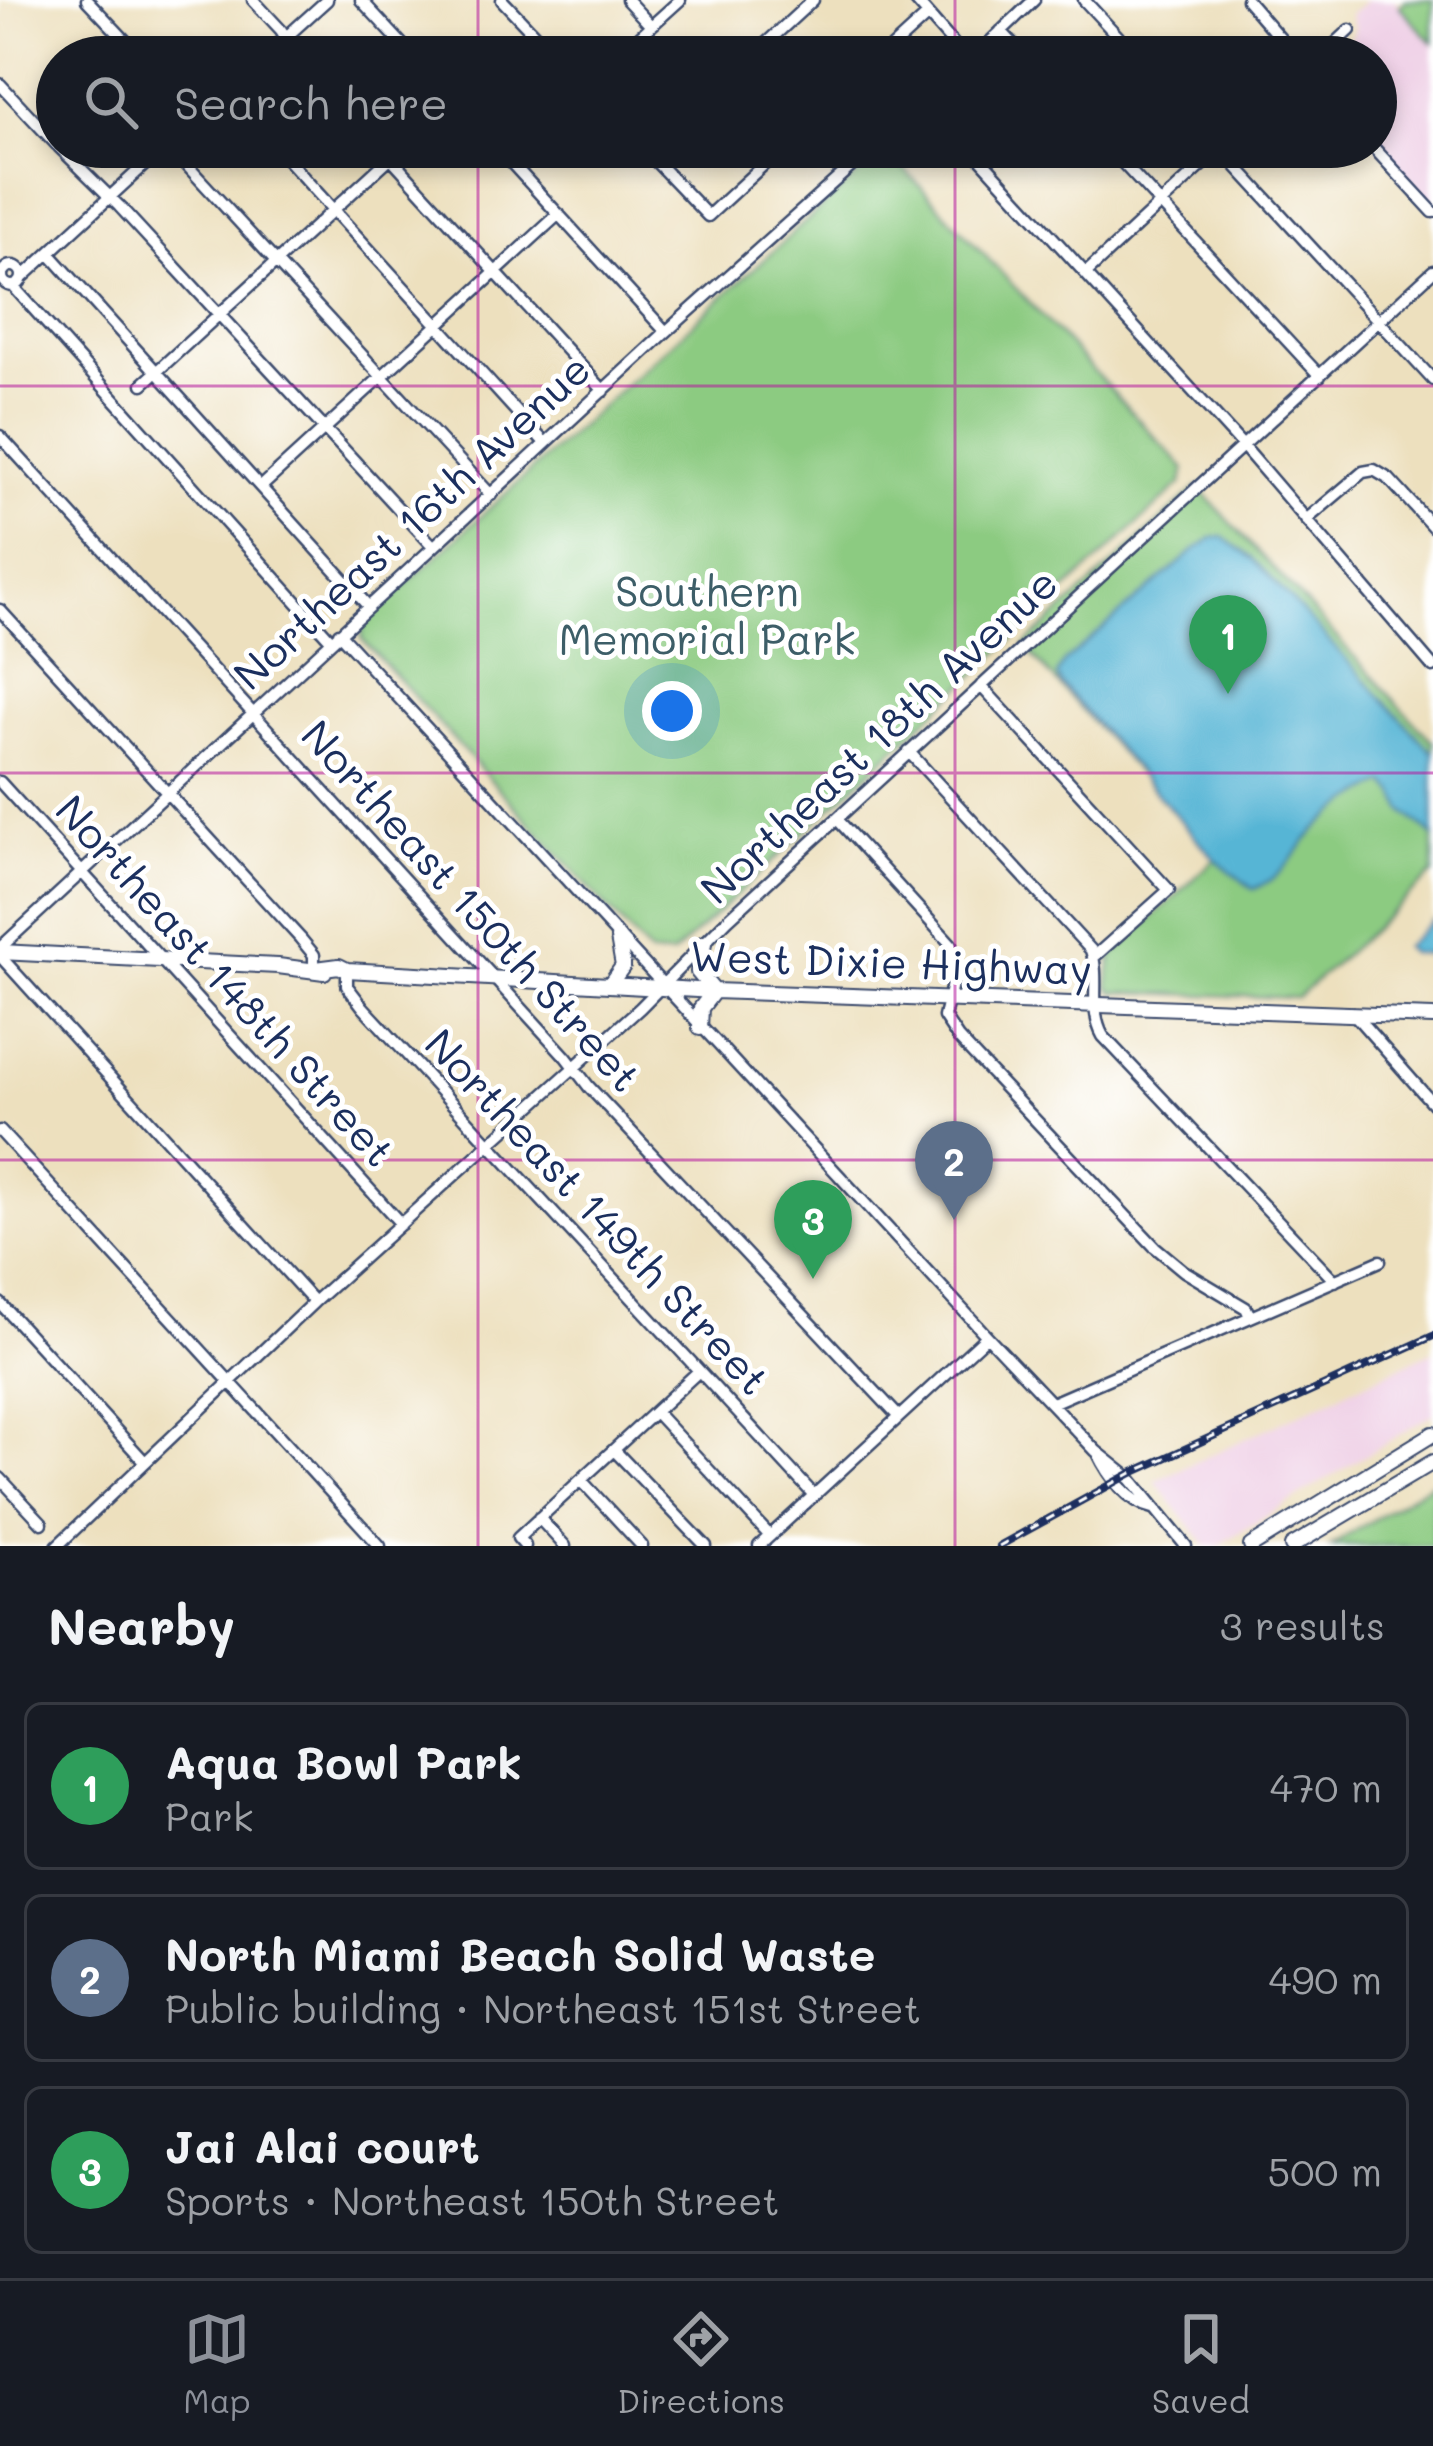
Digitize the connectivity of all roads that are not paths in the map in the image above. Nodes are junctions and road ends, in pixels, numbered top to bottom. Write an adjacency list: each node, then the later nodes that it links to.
1 (87, 0): 17 (street)
2 (253, 0): 18 (street)
3 (327, 0): 19 (street)
4 (361, 0): 20 (street)
5 (502, 0): 21 (street)
6 (627, 0): 14 (street)
7 (680, 0): 14 (street)
8 (813, 0): 23 (street)
9 (915, 0): 13 (street)
10 (1034, 0): 16 (street)
11 (1084, 0): 28 (street)
12 (1247, 0): 29 (street)
13 (928, 15): 24 (street); 25 (street)
14 (651, 26): 22 (street)
15 (1350, 30): 30 (street)
16 (1001, 31): 26 (street); 27 (street)
17 (121, 36)
18 (283, 36)
19 (287, 36)
20 (394, 36)
21 (536, 36)
22 (640, 36)
23 (774, 36)
24 (905, 36)
25 (946, 36)
26 (996, 36)
27 (1006, 36)
28 (1117, 36)
29 (1278, 36)
30 (1344, 36)
31 (0, 84): 32 (street)
32 (36, 122)
33 (78, 168): 48 (street)
34 (144, 168): 48 (street)
35 (187, 168): 54 (street)
36 (294, 168): 50 (street)
37 (371, 168): 50 (street)
38 (401, 168): 55 (street)
39 (516, 168): 52 (street)
40 (665, 168): 41 (street)
41 (760, 168)
42 (850, 168): 63 (street, Northeast 16th Avenue)
43 (989, 168): 57 (street)
44 (1127, 168): 49 (street)
45 (1199, 168): 49 (street)
46 (1238, 168): 61 (street)
47 (1392, 168): 51 (street)
48 (108, 200): 53 (street); 60 (street)
49 (1160, 204): 57 (street); 66 (street)
50 (332, 211): 54 (street); 62 (street)
51 (1433, 212)
52 (559, 214): 55 (street); 63 (street)
53 (45, 256): 58 (street); 64 (street)
54 (276, 262): 60 (street); 65 (street)
55 (495, 272): 62 (street); 69 (street)
56 (1433, 272): 61 (street, Northeast 18th Avenue)
57 (1086, 273): 73 (street)
58 (10, 277): 59 (street); 81 (street)
59 (1, 298)
60 (218, 315): 64 (street); 70 (street)
61 (1380, 321): 66 (street, Northeast 18th Avenue); 67 (street)
62 (438, 325): 65 (street); 72 (street)
63 (666, 332): 69 (street, Northeast 16th Avenue)
64 (158, 370): 68 (street); 74 (street)
65 (381, 376): 70 (street); 75 (street)
66 (1320, 376): 73 (street, Northeast 18th Avenue)
67 (1432, 378)
68 (143, 384)
69 (604, 391): 72 (street, Northeast 16th Avenue)
70 (325, 428): 74 (street); 78 (street)
71 (0, 436): 84 (street, Northeast 150th Street)
72 (545, 443): 75 (street, Northeast 16th Avenue)
73 (1243, 446): 76 (street); 83 (street, Northeast 18th Avenue)
74 (261, 487): 79 (street)
75 (490, 495): 78 (street, Northeast 16th Avenue)
76 (1306, 520): 77 (street); 82 (street)
77 (1433, 527)
78 (433, 546): 79 (street, Northeast 16th Avenue)
79 (368, 606): 81 (street, Northeast 16th Avenue)
80 (0, 610): 87 (street)
81 (335, 637): 84 (street, Northeast 16th Avenue); 90 (street)
82 (1433, 668)
83 (981, 686): 85 (street, Northeast 18th Avenue); 93 (street)
84 (253, 714): 87 (street, Northeast 16th Avenue); 97 (street, Northeast 150th Street)
85 (909, 752): 88 (street, Northeast 18th Avenue); 93 (street)
86 (0, 782): 89 (street, Northeast 148th Street)
87 (167, 792): 89 (street, Northeast 16th Avenue); 95 (street)
88 (837, 819): 91 (street, Northeast 18th Avenue); 101 (street)
89 (82, 872): 92 (street, Northeast 16th Avenue); 94 (street, Northeast 148th Street)
90 (618, 938): 98 (main road); 99 (street)
91 (704, 943): 99 (street, Northeast 18th Avenue); 100 (main road)
92 (0, 952): 94 (main road, West Dixie Highway); 113 (street)
93 (1094, 957): 102 (street)
94 (163, 960): 95 (main road, West Dixie Highway); 110 (street, Northeast 148th Street)
95 (315, 969): 96 (main road, West Dixie Highway)
96 (346, 970): 97 (main road, West Dixie Highway); 109 (street, Northeast 149th Street)
97 (494, 978): 98 (main road, West Dixie Highway); 106 (street, Northeast 150th Street)
98 (610, 984): 99 (main road, West Dixie Highway)
99 (662, 987): 100 (main road, West Dixie Highway); 105 (street); 106 (street, Northeast 18th Avenue)
100 (714, 991): 101 (main road, West Dixie Highway); 105 (main road)
101 (948, 998): 102 (main road, West Dixie Highway); 115 (street)
102 (1096, 1004): 103 (main road, West Dixie Highway); 112 (street)
103 (1353, 1013): 104 (main road, West Dixie Highway); 107 (street)
104 (1433, 1016)
105 (700, 1028): 116 (street)
106 (572, 1068): 109 (street, Northeast 18th Avenue); 121 (street, Northeast 150th Street)
107 (1433, 1104)
108 (0, 1131): 118 (street)
109 (488, 1144): 110 (street, Northeast 18th Avenue); 117 (street, Northeast 149th Street)
110 (401, 1224): 113 (street, Northeast 18th Avenue)
111 (1380, 1261): 112 (street)
112 (1335, 1281): 115 (street)
113 (314, 1302): 118 (street, Northeast 18th Avenue)
114 (0, 1303): 124 (street)
115 (1249, 1314): 119 (street)
116 (987, 1336): 119 (street); 121 (street)
117 (699, 1371): 120 (street); 128 (street, Northeast 149th Street)
118 (229, 1383): 124 (street, Northeast 18th Avenue); 134 (street)
119 (1052, 1403): 139 (street)
120 (656, 1413): 123 (street); 131 (street)
121 (898, 1416): 128 (street)
122 (1433, 1434): 140 (main road)
123 (614, 1450): 127 (street); 137 (street)
124 (145, 1462): 133 (street, Northeast 18th Avenue)
125 (1433, 1462): 141 (main road)
126 (0, 1478): 130 (street)
127 (581, 1480): 129 (street); 136 (street)
128 (814, 1493): 131 (street)
129 (539, 1518): 132 (street); 135 (street)
130 (42, 1523)
131 (770, 1536): 138 (street)
132 (522, 1542)
133 (57, 1546)
134 (380, 1546)
135 (565, 1546)
136 (642, 1546)
137 (706, 1546)
138 (759, 1546)
139 (1186, 1546)
140 (1251, 1546)
141 (1292, 1546)

